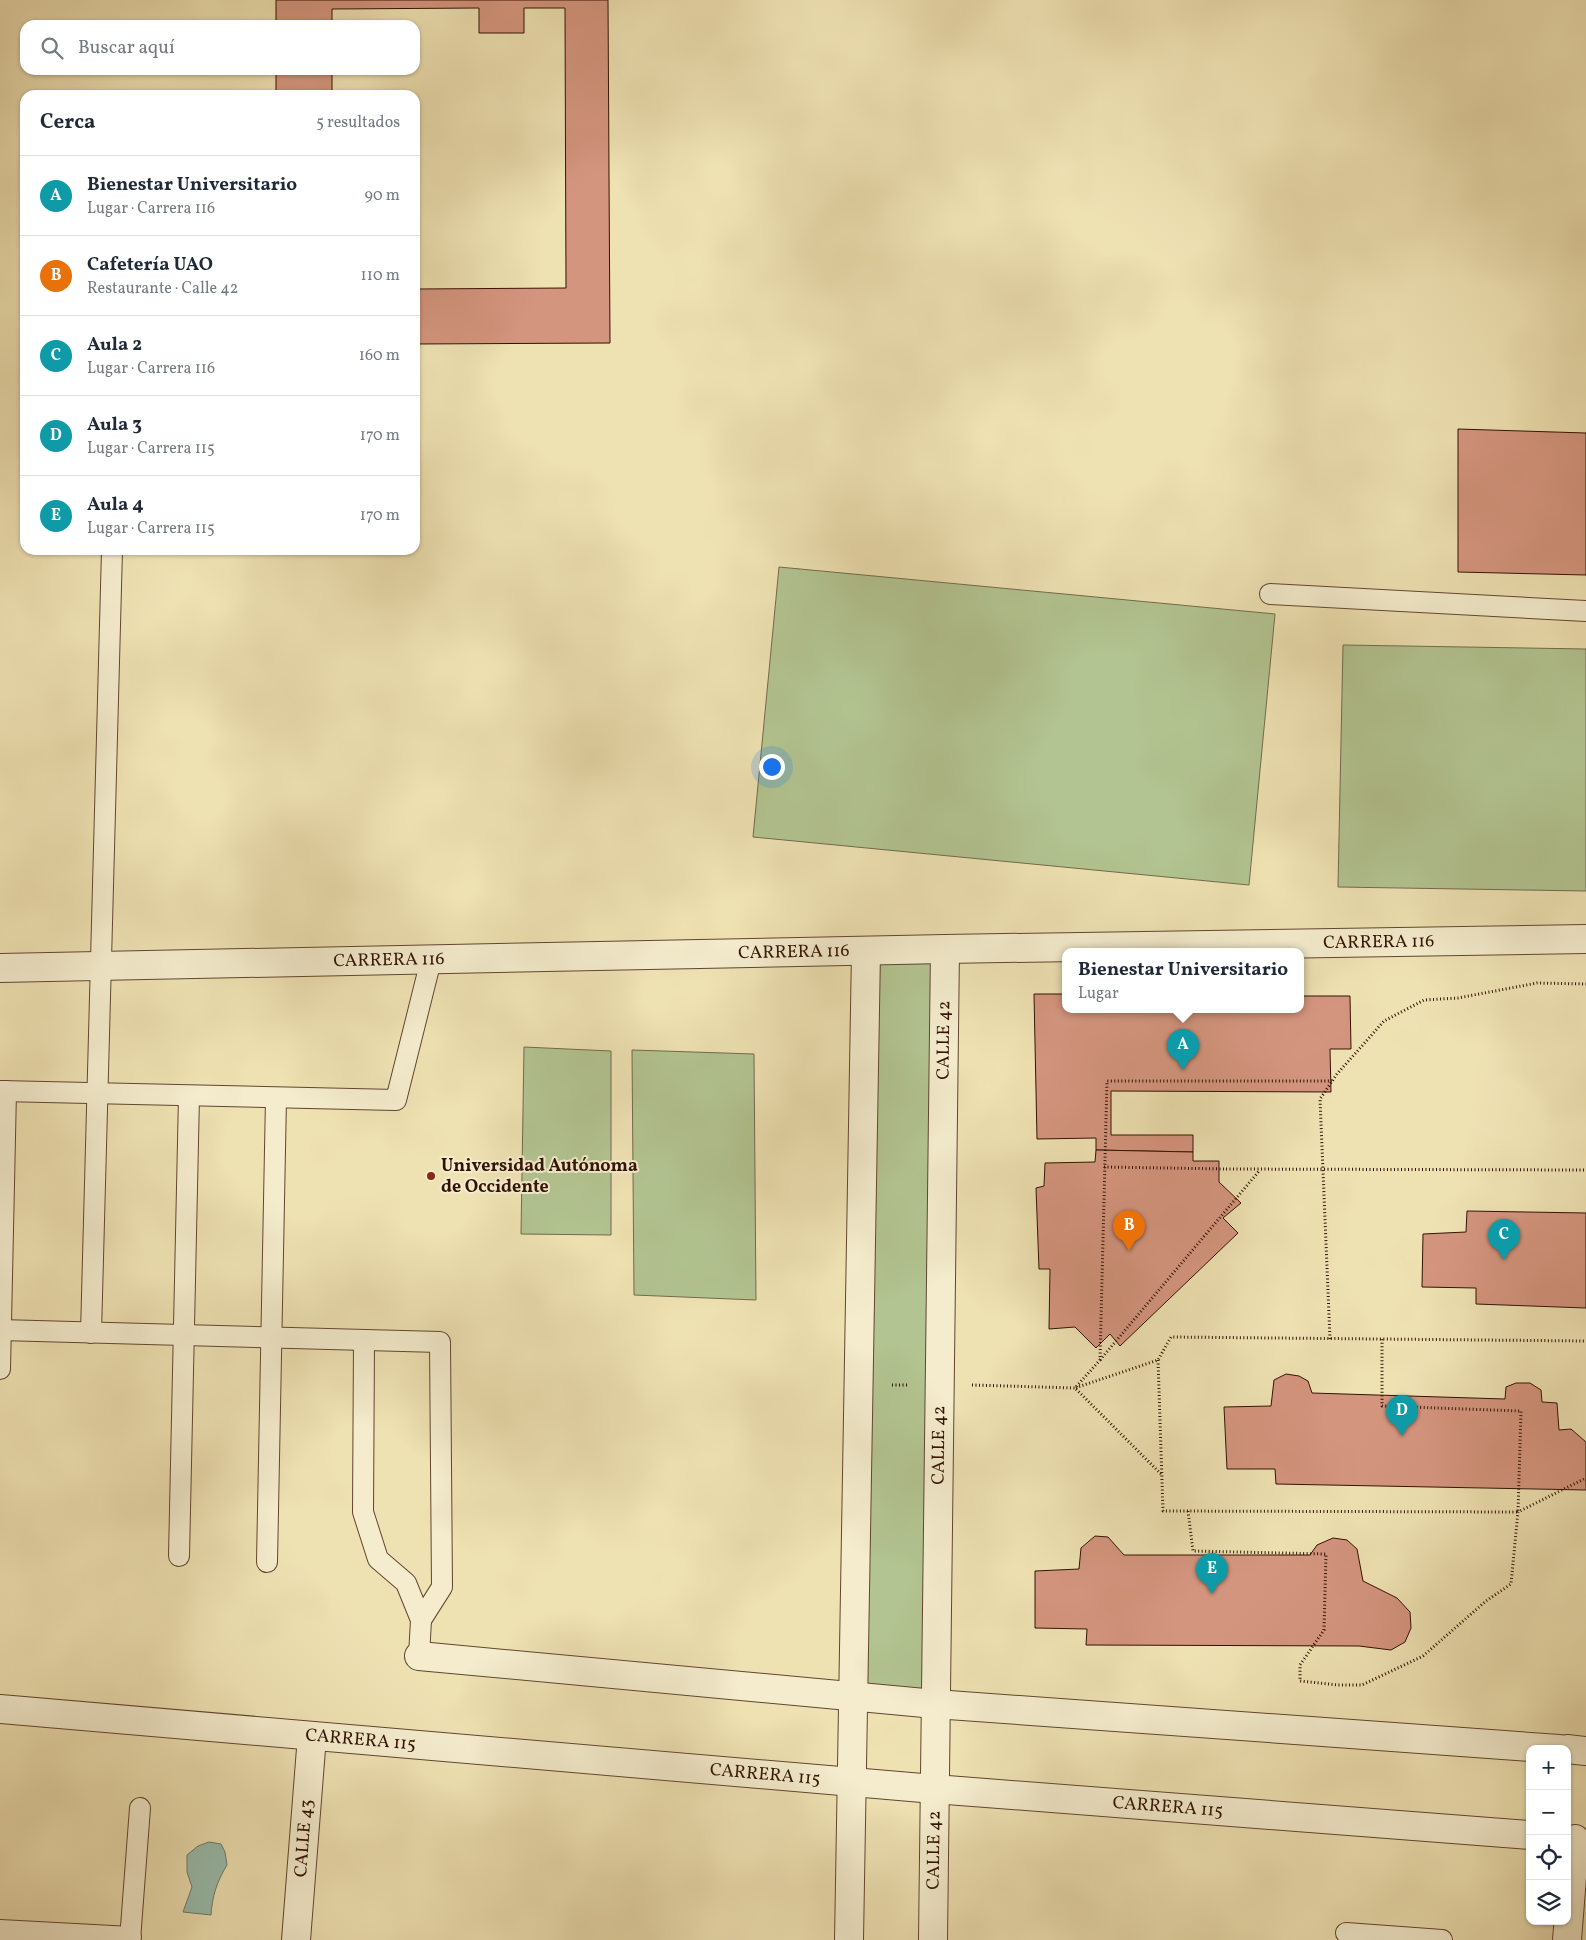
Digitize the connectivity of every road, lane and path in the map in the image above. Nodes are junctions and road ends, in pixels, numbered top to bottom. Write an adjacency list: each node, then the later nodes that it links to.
1 (112, 555): 8 (lane)
2 (1270, 594): 3 (lane)
3 (1586, 611)
4 (1586, 939): 5 (street, CARRERA 116)
5 (945, 949): 6 (street, CARRERA 116); 34 (street, CALLE 42)
6 (866, 952): 7 (street, CARRERA 116); 33 (street)
7 (431, 960): 8 (street, CARRERA 116); 15 (lane)
8 (101, 966): 9 (street, CARRERA 116); 13 (lane)
9 (0, 968)
10 (1586, 984): 11 (path)
11 (1332, 1081): 16 (path); 19 (path)
12 (3, 1091): 13 (lane); 22 (lane)
13 (98, 1093): 14 (lane); 23 (lane)
14 (189, 1096): 15 (lane); 24 (lane)
15 (276, 1098): 25 (lane)
16 (1104, 1167): 20 (path); 30 (path)
17 (1226, 1169): 20 (path)
18 (1260, 1169): 19 (path); 20 (path); 30 (path)
19 (1323, 1169): 21 (path); 26 (path)
20 (1232, 1170)
21 (1586, 1170)
22 (0, 1330): 23 (lane); 32 (lane)
23 (91, 1333): 24 (lane)
24 (183, 1335): 25 (lane); 41 (lane)
25 (270, 1337): 28 (lane); 42 (lane)
26 (1330, 1339): 27 (path); 31 (path)
27 (1382, 1339): 29 (path); 40 (path)
28 (364, 1340): 43 (lane); 43 (lane)
29 (1586, 1341)
30 (1100, 1360): 36 (path)
31 (1158, 1360): 36 (path); 37 (path)
32 (0, 1369)
33 (858, 1384): 34 (path); 45 (street)
34 (939, 1385): 46 (street, CALLE 42)
35 (974, 1385): 36 (path)
36 (1075, 1388): 37 (path)
37 (1161, 1474): 39 (path)
38 (1586, 1478): 40 (path)
39 (1188, 1511): 40 (path); 40 (path)
40 (1518, 1512)
41 (179, 1556)
42 (267, 1562)
43 (421, 1620): 44 (lane)
44 (419, 1656): 45 (street)
45 (853, 1697): 46 (street); 52 (street)
46 (935, 1704): 49 (street); 53 (street, CALLE 42)
47 (0, 1709): 48 (street, CARRERA 115)
48 (312, 1736): 52 (street, CARRERA 115); 60 (street, CALLE 43)
49 (1526, 1747)
50 (1571, 1749): 51 (street)
51 (1586, 1751)
52 (852, 1782): 53 (street, CARRERA 115); 61 (street)
53 (934, 1789): 55 (street, CARRERA 115); 62 (street, CALLE 42)
54 (140, 1808): 59 (lane)
55 (1526, 1835)
56 (1576, 1839): 64 (street)
57 (0, 1930): 59 (lane)
58 (1346, 1933): 63 (lane)
59 (130, 1939)
60 (296, 1940)
61 (849, 1940)
62 (933, 1940)
63 (1442, 1940)
64 (1567, 1940)

